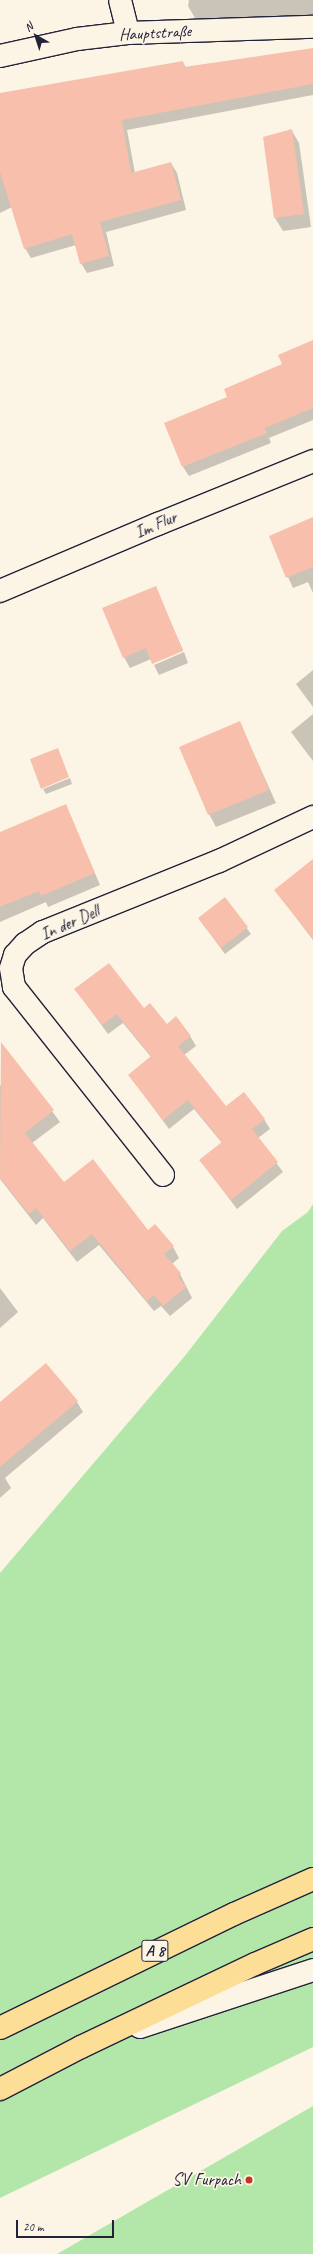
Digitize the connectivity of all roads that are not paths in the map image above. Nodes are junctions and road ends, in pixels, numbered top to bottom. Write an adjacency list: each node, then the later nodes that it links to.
1 (120, 0): 3 (street)
2 (313, 27): 3 (street, Hauptstraße)
3 (128, 33): 4 (street, Hauptstraße)
4 (0, 56)
5 (313, 461): 6 (street, Im Flur)
6 (0, 591)
7 (313, 817): 8 (street, In der Dell)
8 (163, 1175)
9 (313, 1879): 12 (highway, A 8)
10 (313, 1939): 13 (highway)
11 (313, 1970): 13 (street)
12 (0, 2028)
13 (81, 2047): 14 (highway)
14 (0, 2089)

